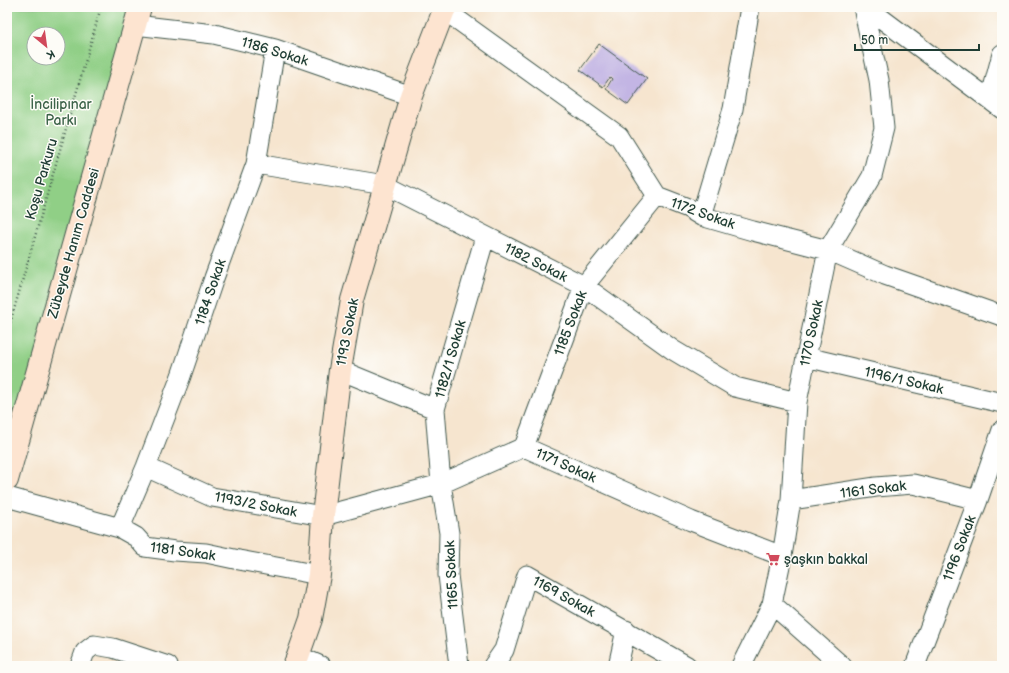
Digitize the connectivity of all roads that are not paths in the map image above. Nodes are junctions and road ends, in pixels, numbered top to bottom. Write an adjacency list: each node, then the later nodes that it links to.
1 (750, 7): 12 (street)
2 (864, 7): 8 (street); 14 (street, 1170 Sokak)
3 (443, 8): 7 (street, 1193 Sokak); 11 (street, 1172 Sokak)
4 (138, 16): 5 (street, 1186 Sokak); 25 (street, Zübeyde Hanım Caddesi)
5 (275, 49): 7 (street, 1186 Sokak); 9 (street, 1184 Sokak)
6 (1002, 54): 8 (street)
7 (411, 96): 10 (street, 1193 Sokak)
8 (996, 104)
9 (256, 164): 10 (street, 1182 Sokak); 24 (street, 1184 Sokak)
10 (385, 185): 13 (street, 1182 Sokak); 18 (street, 1193 Sokak)
11 (657, 196): 12 (street, 1172 Sokak); 15 (street, 1185 Sokak)
12 (701, 216): 14 (street, 1172 Sokak)
13 (485, 237): 15 (street, 1182 Sokak); 21 (street, 1182/1 Sokak)
14 (828, 250): 16 (street, 1172 Sokak); 17 (street, 1170 Sokak)
15 (584, 286): 19 (street, 1182 Sokak); 23 (street, 1185 Sokak)
16 (1002, 316)
17 (806, 357): 19 (street, 1170 Sokak); 20 (street, 1196/1 Sokak)
18 (340, 370): 21 (street); 30 (street, 1193 Sokak)
19 (797, 402): 28 (street, 1170 Sokak)
20 (1002, 403)
21 (435, 409): 26 (street, 1182/1 Sokak)
22 (1002, 430): 29 (street, 1196 Sokak)
23 (524, 447): 26 (street, 1171 Sokak); 32 (street, 1171 Sokak)
24 (146, 466): 30 (street, 1193/2 Sokak); 31 (street, 1184 Sokak)
25 (7, 480)
26 (441, 484): 30 (street, 1171 Sokak); 40 (street, 1165 Sokak)
27 (7, 497): 31 (street, 1181 Sokak)
28 (791, 500): 29 (street, 1161 Sokak); 32 (street, 1170 Sokak)
29 (978, 500): 46 (street, 1196 Sokak)
30 (323, 516): 33 (street, 1193 Sokak)
31 (120, 528): 33 (street, 1181 Sokak)
32 (782, 556): 34 (street, 1170 Sokak)
33 (319, 575): 36 (street, 1193 Sokak)
34 (772, 604): 44 (street, 1170 Sokak); 45 (street)
35 (626, 630): 41 (street, 1169 Sokak); 42 (street); 43 (street, 1169 Sokak)
36 (296, 661): 39 (street)
37 (80, 666): 38 (street)
38 (168, 666)
39 (321, 666)
40 (459, 666)
41 (493, 666)
42 (618, 666)
43 (687, 666)
44 (741, 666)
45 (842, 666)
46 (915, 666)

